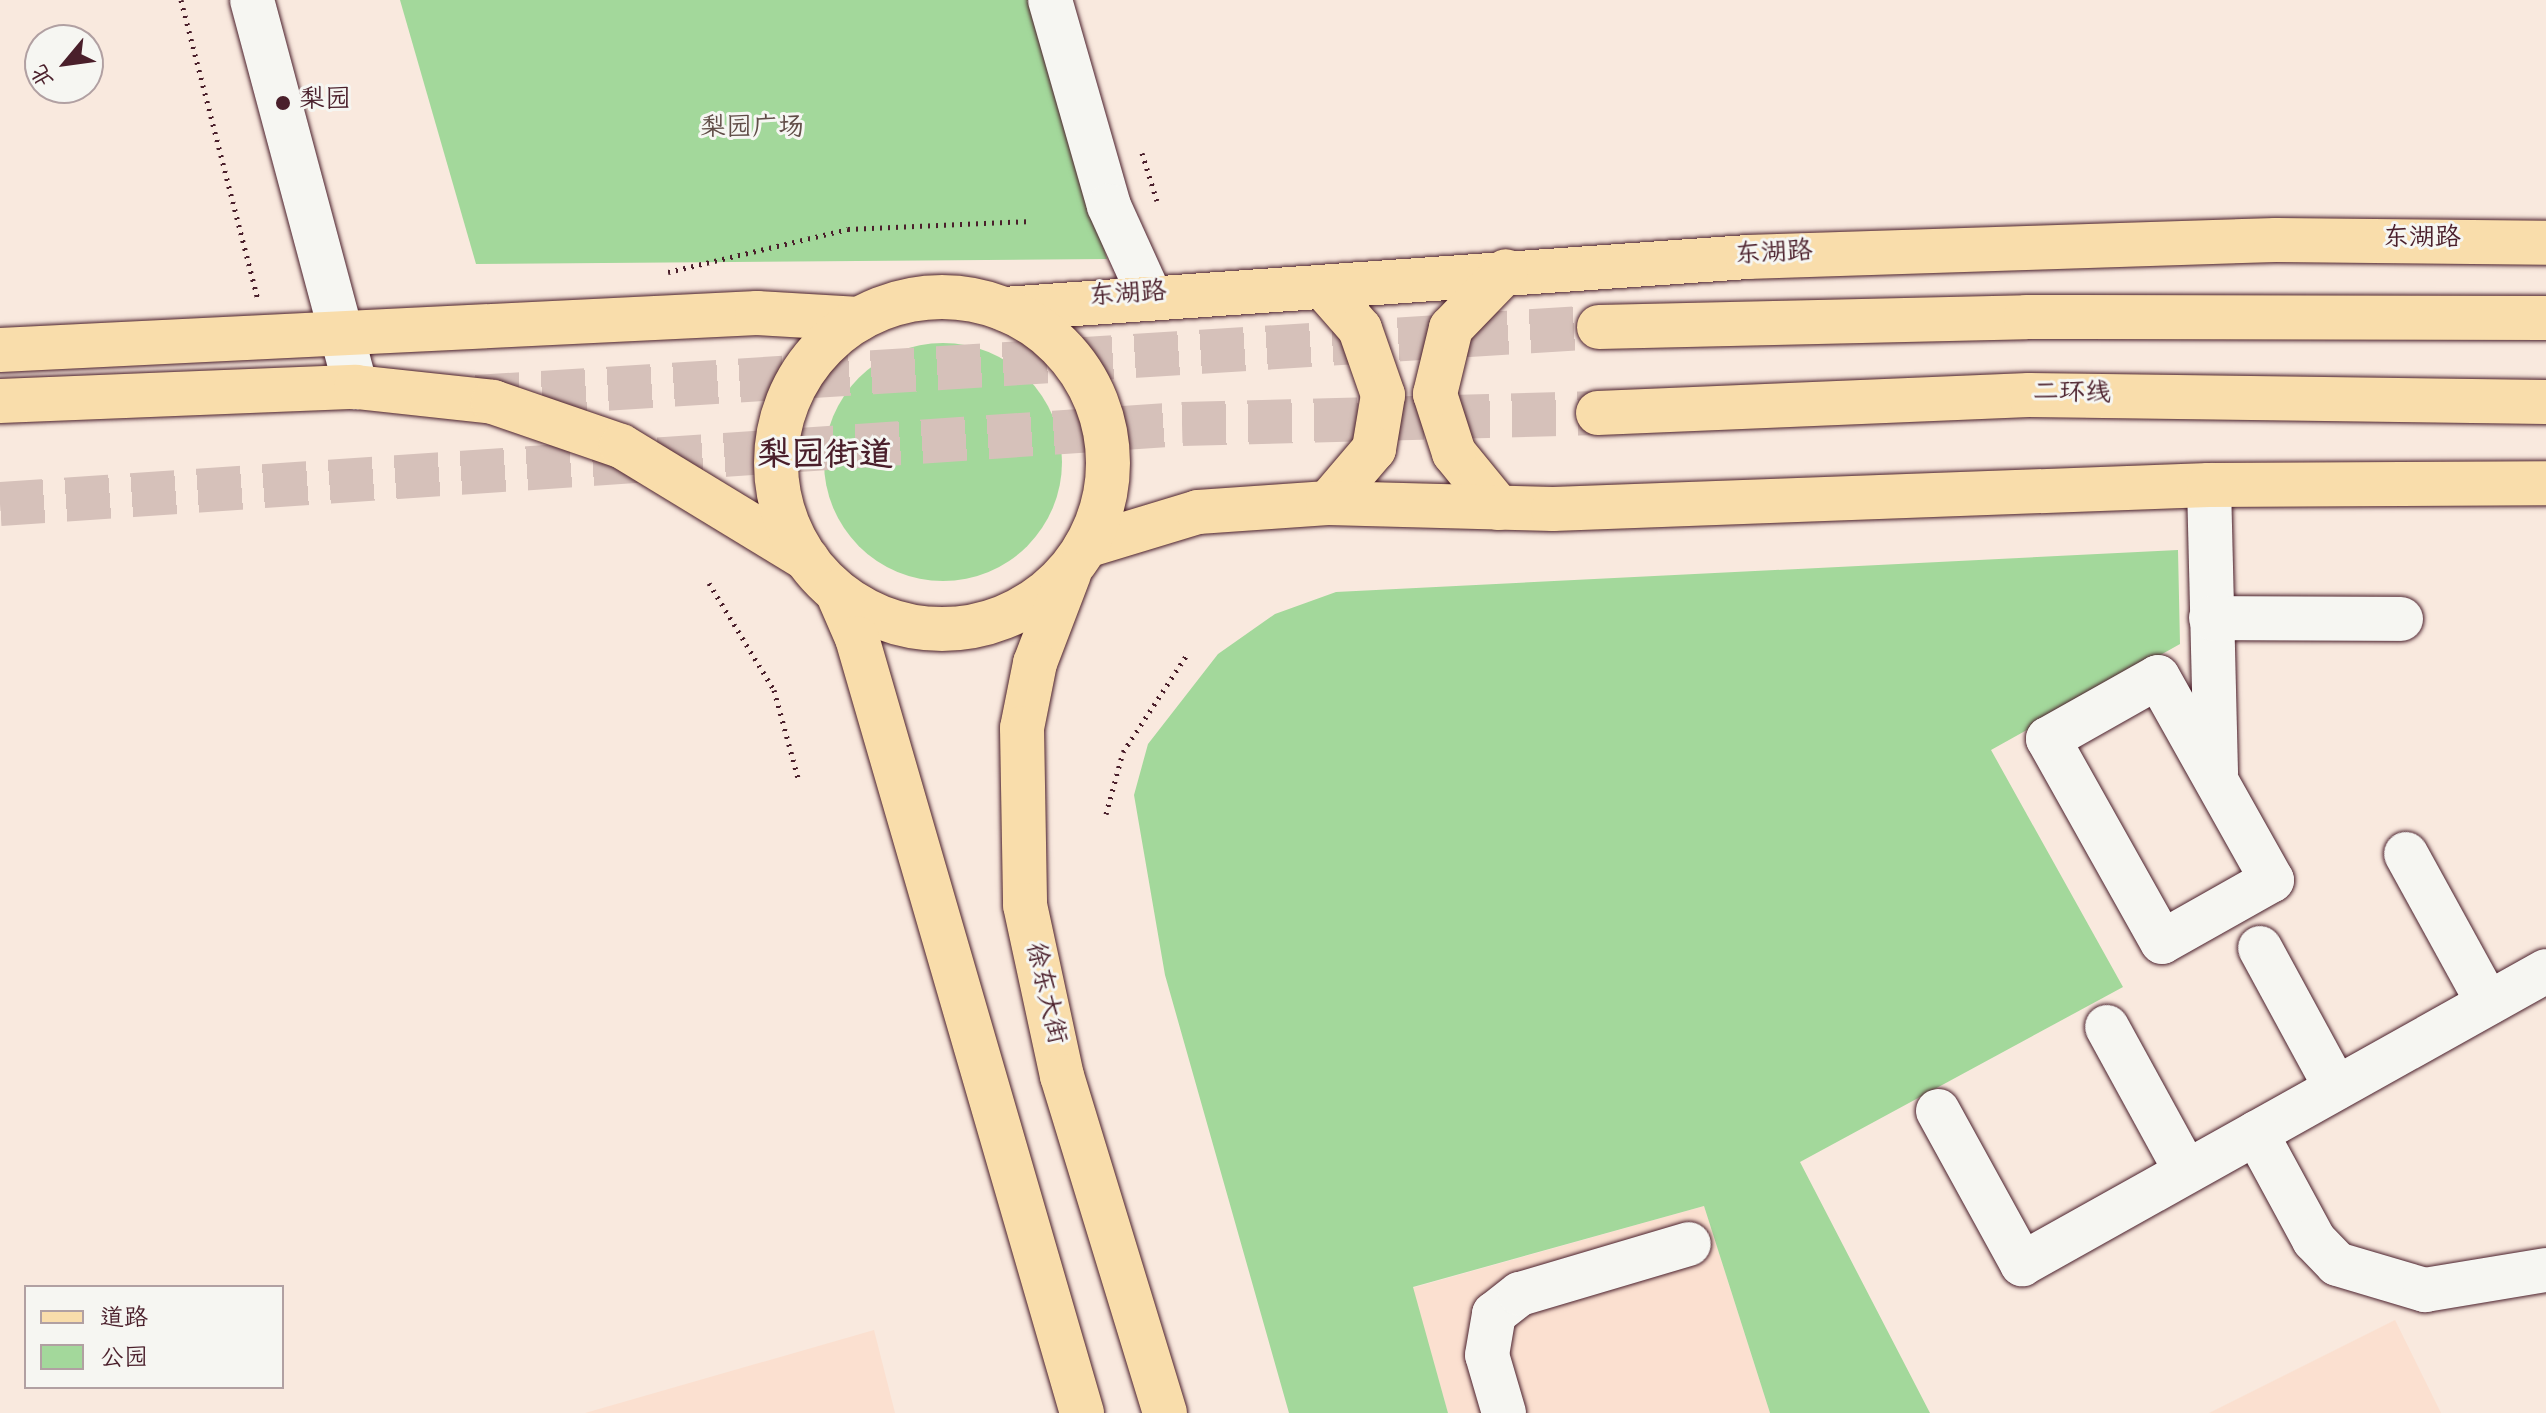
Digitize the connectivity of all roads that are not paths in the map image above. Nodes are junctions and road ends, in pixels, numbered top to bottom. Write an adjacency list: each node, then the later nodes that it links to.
1 (252, 0): 11 (street)
2 (1050, 0): 6 (street)
3 (2546, 243): 4 (main road, 东湖路)
4 (1506, 271): 5 (main road, 东湖路); 20 (main road)
5 (1325, 289): 6 (main road, 东湖路); 19 (main road)
6 (1149, 294): 7 (main road, 东湖路)
7 (1004, 309): 9 (main road); 21 (main road, 徐东大街)
8 (2546, 318): 10 (main road)
9 (859, 319): 11 (main road); 22 (main road)
10 (1599, 327)
11 (342, 335): 12 (main road); 13 (street)
12 (0, 350)
13 (356, 387): 14 (main road); 22 (main road)
14 (0, 401)
15 (2546, 402): 16 (main road, 二环线)
16 (1598, 413)
17 (2546, 483): 18 (main road)
18 (2209, 485): 20 (main road); 24 (street)
19 (1328, 503): 20 (main road); 21 (main road)
20 (1499, 508)
21 (1079, 557): 23 (main road); 39 (main road, 徐东大街)
22 (807, 559): 23 (main road)
23 (837, 592): 38 (main road)
24 (2211, 618): 25 (street); 26 (street)
25 (2401, 619)
26 (2216, 780): 26 (street)
27 (2406, 854): 30 (street)
28 (2260, 948): 32 (street)
29 (2546, 971): 30 (street)
30 (2488, 1003): 32 (street)
31 (2107, 1027): 35 (street)
32 (2336, 1088): 34 (street)
33 (1938, 1111): 35 (street)
34 (2256, 1133): 35 (street); 37 (street)
35 (2186, 1171)
36 (1689, 1244): 40 (street)
37 (2546, 1270)
38 (1082, 1413)
39 (1165, 1413)
40 (1504, 1413)

